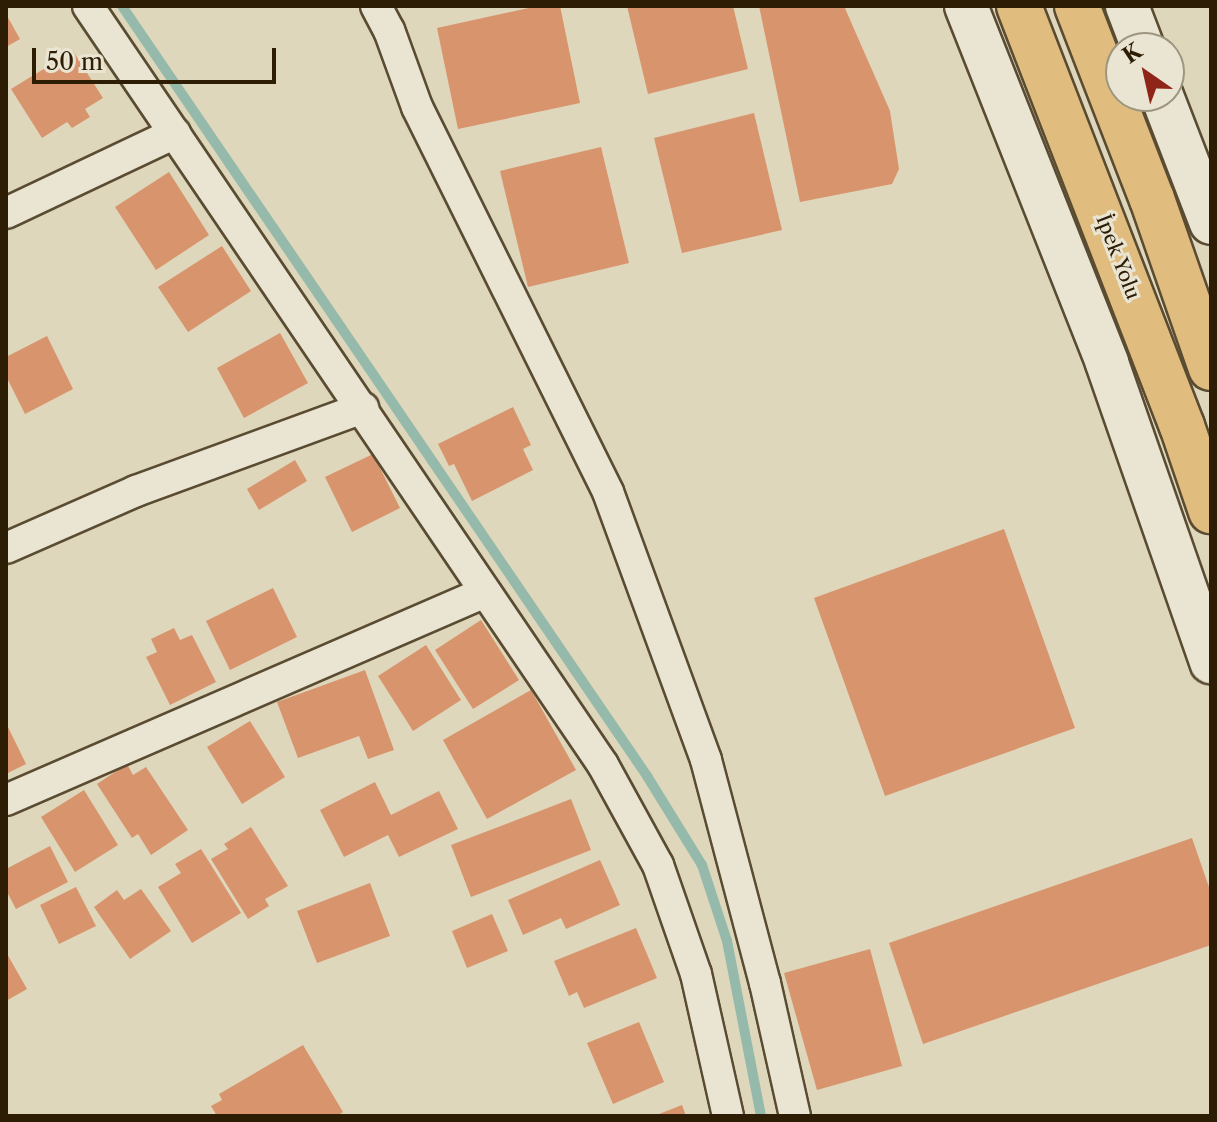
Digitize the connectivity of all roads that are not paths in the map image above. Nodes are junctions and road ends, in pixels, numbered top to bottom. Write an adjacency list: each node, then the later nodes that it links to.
1 (88, 6): 9 (street)
2 (376, 6): 21 (street)
3 (966, 6): 18 (street)
4 (1019, 6): 15 (highway, İpek Yolu)
5 (1077, 6): 13 (highway)
6 (1127, 6): 7 (street)
7 (1137, 32)
8 (1170, 112): 10 (street)
9 (175, 133): 11 (street); 14 (street)
10 (1203, 177): 12 (street)
11 (6, 213)
12 (1211, 223)
13 (1211, 368)
14 (363, 408): 16 (street); 17 (street)
15 (1211, 511)
16 (6, 548)
17 (483, 593): 19 (street); 20 (street)
18 (1211, 662)
19 (6, 800)
20 (728, 1116)
21 (795, 1116)

